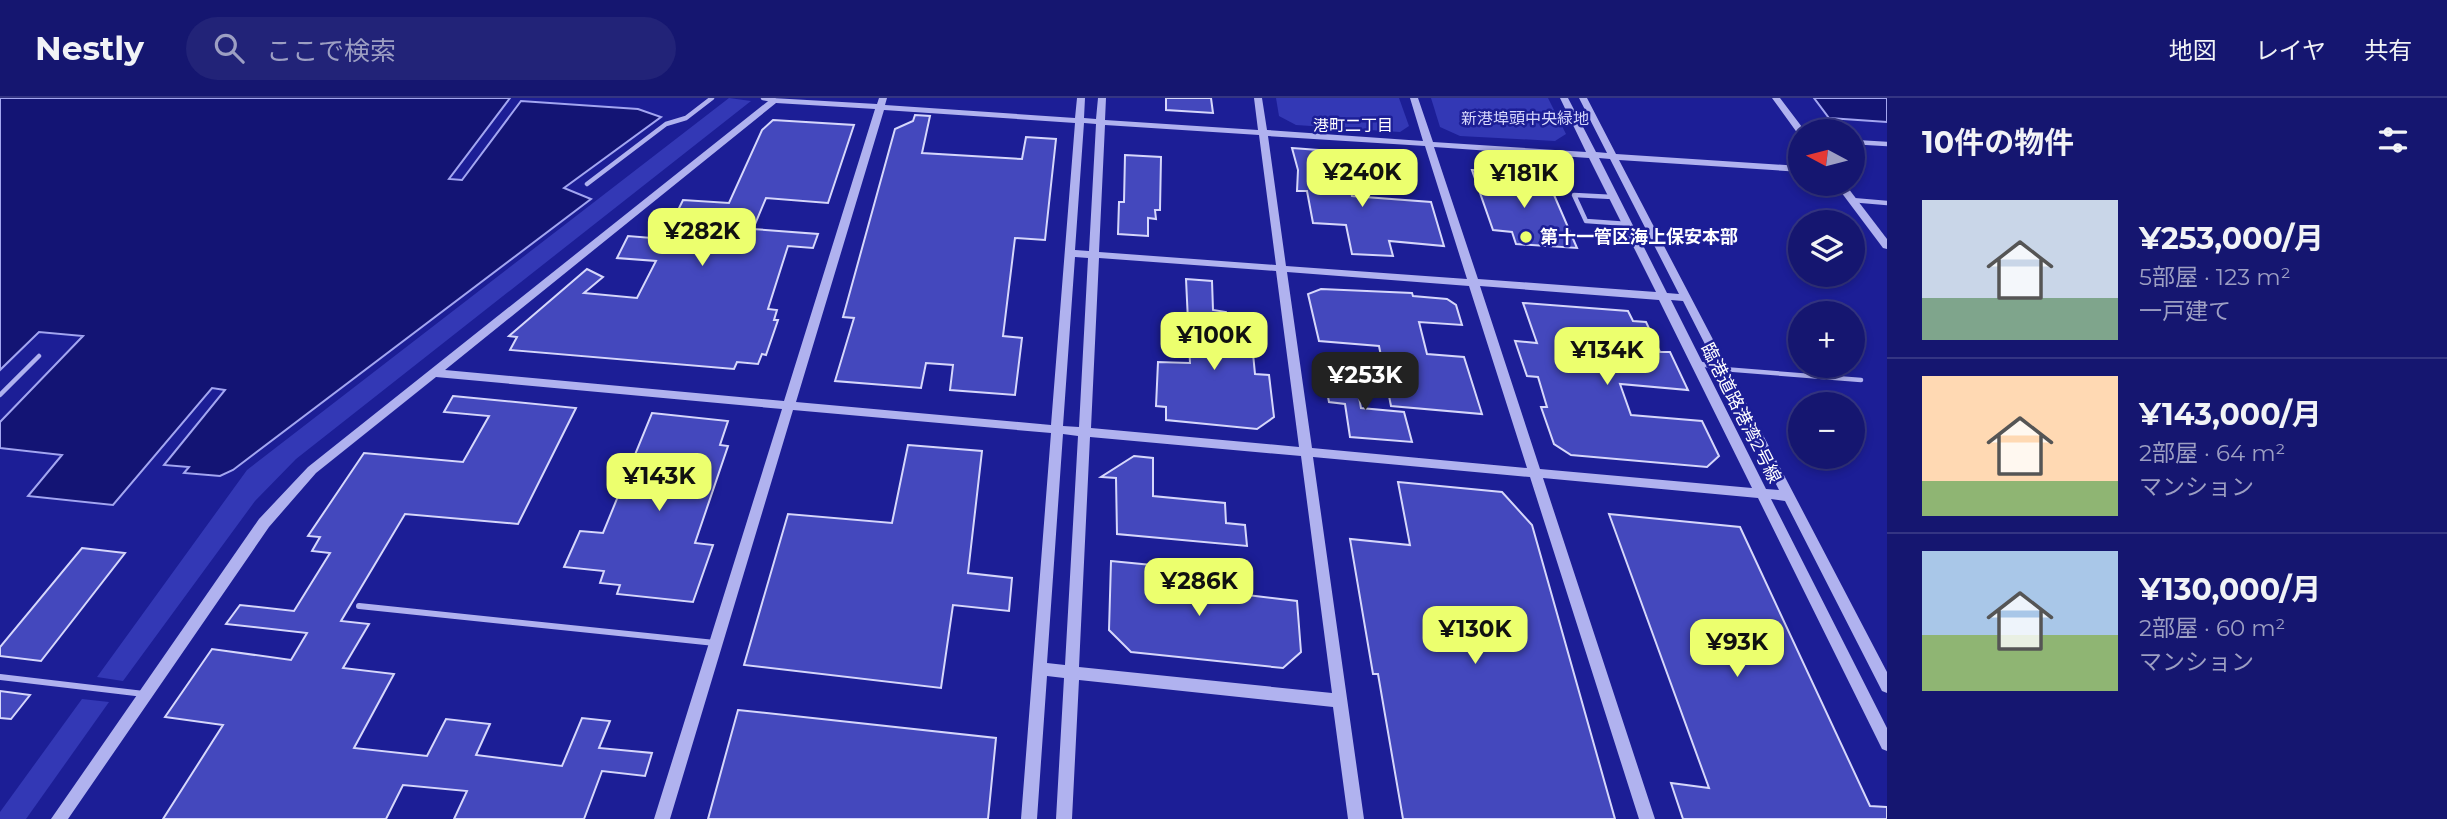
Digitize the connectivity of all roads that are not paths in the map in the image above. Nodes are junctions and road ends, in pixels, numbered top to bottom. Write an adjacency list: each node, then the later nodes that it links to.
1 (712, 98): 21 (lane)
2 (1081, 98): 12 (street)
3 (1102, 98): 13 (street)
4 (1258, 98): 14 (street)
5 (1414, 98): 16 (street)
6 (1564, 98): 18 (street, 臨港道路港湾2号線)
7 (1583, 98): 19 (street, 臨港道路港湾2号線)
8 (1776, 98): 11 (street)
9 (768, 99): 10 (street); 37 (street)
10 (881, 103): 12 (street); 40 (street)
11 (1791, 119)
12 (1079, 121): 13 (street); 28 (street)
13 (1101, 123): 14 (street); 29 (street)
14 (1262, 134): 16 (street); 30 (street)
15 (1866, 143): 17 (lane)
16 (1429, 145): 18 (street); 31 (street)
17 (1887, 145)
18 (1594, 156): 19 (street); 23 (street, 臨港道路港湾2号線)
19 (1613, 157): 20 (street); 33 (street, 臨港道路港湾2号線)
20 (1788, 168)
21 (587, 184)
22 (1849, 196): 24 (street)
23 (1614, 198): 26 (street, 臨港道路港湾2号線); 26 (lane)
24 (1852, 200): 25 (lane); 27 (street)
25 (1887, 203)
26 (1628, 224): 32 (street, 臨港道路港湾2号線)
27 (1887, 246)
28 (1069, 253): 29 (street); 41 (street)
29 (1094, 255): 30 (street); 42 (street)
30 (1281, 268): 31 (street); 43 (street)
31 (1475, 283): 32 (street); 44 (street)
32 (1664, 297): 33 (street); 35 (street, 臨港道路港湾2号線)
33 (1686, 298): 36 (street, 臨港道路港湾2号線)
34 (39, 356): 39 (lane)
35 (1697, 363): 36 (lane); 45 (street, 臨港道路港湾2号線)
36 (1723, 369): 38 (lane); 46 (street, 臨港道路港湾2号線)
37 (434, 373): 40 (street); 53 (street)
38 (1861, 380)
39 (0, 395)
40 (790, 406): 41 (street); 48 (street)
41 (1056, 429): 42 (street); 49 (street)
42 (1084, 432): 43 (street); 50 (street)
43 (1306, 452): 44 (street); 54 (street)
44 (1536, 473): 45 (street); 61 (street)
45 (1762, 493): 46 (street); 55 (street, 臨港道路港湾2号線)
46 (1789, 496): 52 (street, 臨港道路港湾2号線)
47 (359, 606): 48 (lane)
48 (716, 643): 57 (street)
49 (1040, 669): 50 (street); 58 (street)
50 (1072, 673): 54 (street); 59 (street)
51 (0, 677): 53 (lane)
52 (1887, 686)
53 (144, 694): 56 (street)
54 (1340, 701): 60 (street)
55 (1887, 744)
56 (59, 819)
57 (662, 819)
58 (1029, 819)
59 (1064, 819)
60 (1356, 819)
61 (1647, 819)

